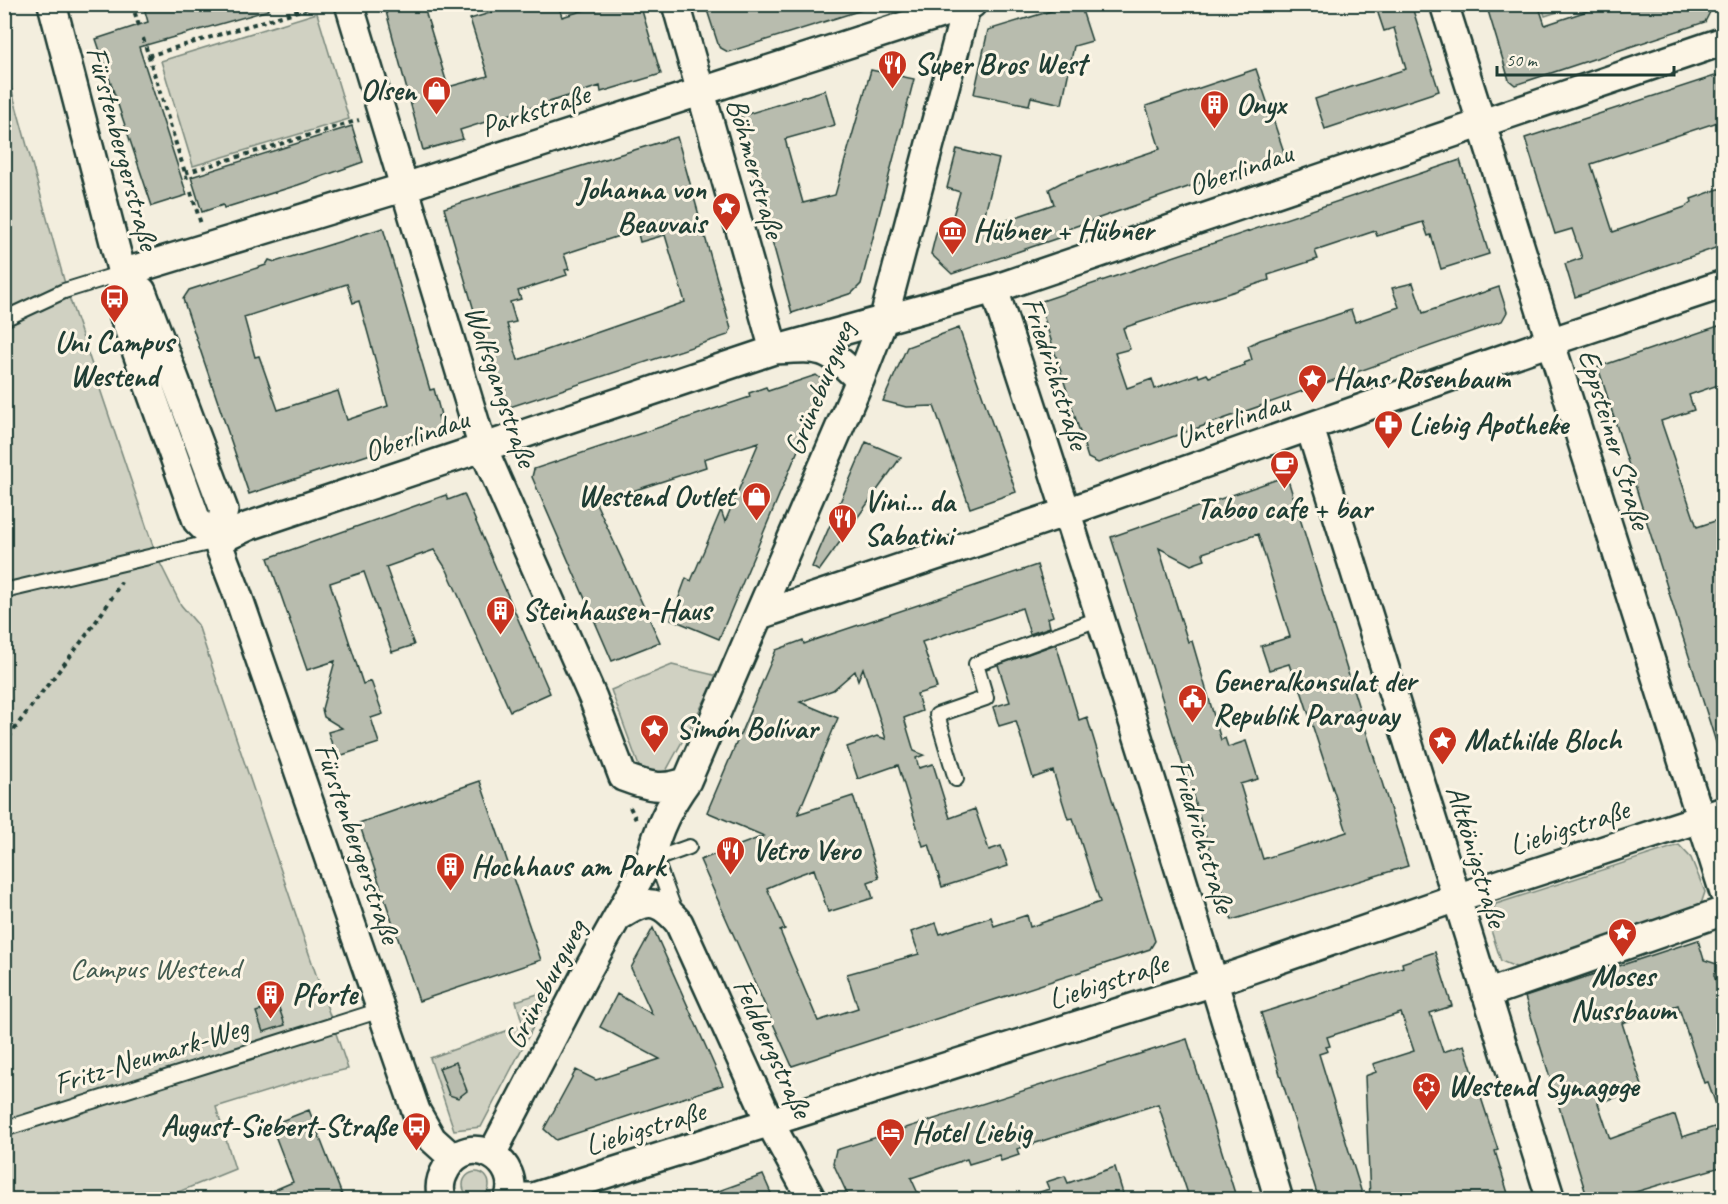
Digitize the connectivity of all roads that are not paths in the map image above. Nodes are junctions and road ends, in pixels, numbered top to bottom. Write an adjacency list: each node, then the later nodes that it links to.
1 (52, 4): 10 (street, Fürstenbergerstraße)
2 (349, 4): 9 (street, Wolfsgangstraße)
3 (676, 4): 7 (street, Böhmerstraße)
4 (1444, 4): 8 (street, Eppsteiner Straße)
5 (968, 5): 7 (street, Parkstraße); 14 (street, Grüneburgweg)
6 (1724, 41): 8 (street, Oberlindau)
7 (700, 92): 9 (street, Parkstraße); 16 (street, Böhmerstraße)
8 (1480, 122): 12 (street, Oberlindau); 15 (street, Eppsteiner Straße)
9 (402, 188): 10 (street, Parkstraße); 19 (street, Wolfsgangstraße)
10 (122, 273): 13 (lane); 21 (street, Fürstenbergerstraße)
11 (1724, 284): 15 (street, Unterlindau)
12 (994, 289): 14 (street, Oberlindau); 20 (street, Friedrichstraße)
13 (4, 319)
14 (883, 321): 16 (street, Oberlindau); 17 (street, Grüneburgweg)
15 (1550, 342): 18 (street, Unterlindau); 27 (street, Eppsteiner Straße)
16 (774, 350): 17 (street, Oberlindau); 19 (street, Oberlindau)
17 (860, 381): 23 (street, Grüneburgweg)
18 (1310, 428): 20 (street, Unterlindau); 31 (street, Altkönigstraße)
19 (483, 448): 21 (street, Oberlindau); 26 (street, Wolfsgangstraße)
20 (1067, 512): 23 (street, Unterlindau); 24 (street, Friedrichstraße)
21 (217, 541): 22 (lane); 37 (street, Fürstenbergerstraße)
22 (4, 591)
23 (760, 615): 26 (street, Grüneburgweg)
24 (1101, 618): 25 (lane); 35 (street, Friedrichstraße)
25 (957, 779)
26 (687, 781): 29 (street, Grüneburgweg)
27 (1711, 815): 30 (street, Eppsteiner Straße); 31 (street, Liebigstraße)
28 (689, 847): 29 (lane)
29 (651, 857): 33 (street, Grüneburgweg); 34 (lane, Feldbergstraße)
30 (1724, 893)
31 (1456, 898): 35 (street, Liebigstraße); 36 (street, Altkönigstraße)
32 (1724, 911): 36 (street)
33 (617, 918): 34 (street, Feldbergstraße); 40 (street, Grüneburgweg)
34 (679, 923): 38 (street, Feldbergstraße)
35 (1214, 982): 38 (street, Liebigstraße); 45 (street, Friedrichstraße)
36 (1486, 994): 46 (street, Altkönigstraße)
37 (381, 1010): 39 (lane, Fritz-Neumark-Weg); 41 (street, Fürstenbergerstraße)
38 (770, 1123): 42 (street, Liebigstraße); 44 (street, Feldbergstraße)
39 (4, 1129)
40 (492, 1154): 41 (street); 42 (street)
41 (453, 1158): 43 (street)
42 (508, 1198)
43 (443, 1200)
44 (812, 1200)
45 (1279, 1200)
46 (1551, 1200)

